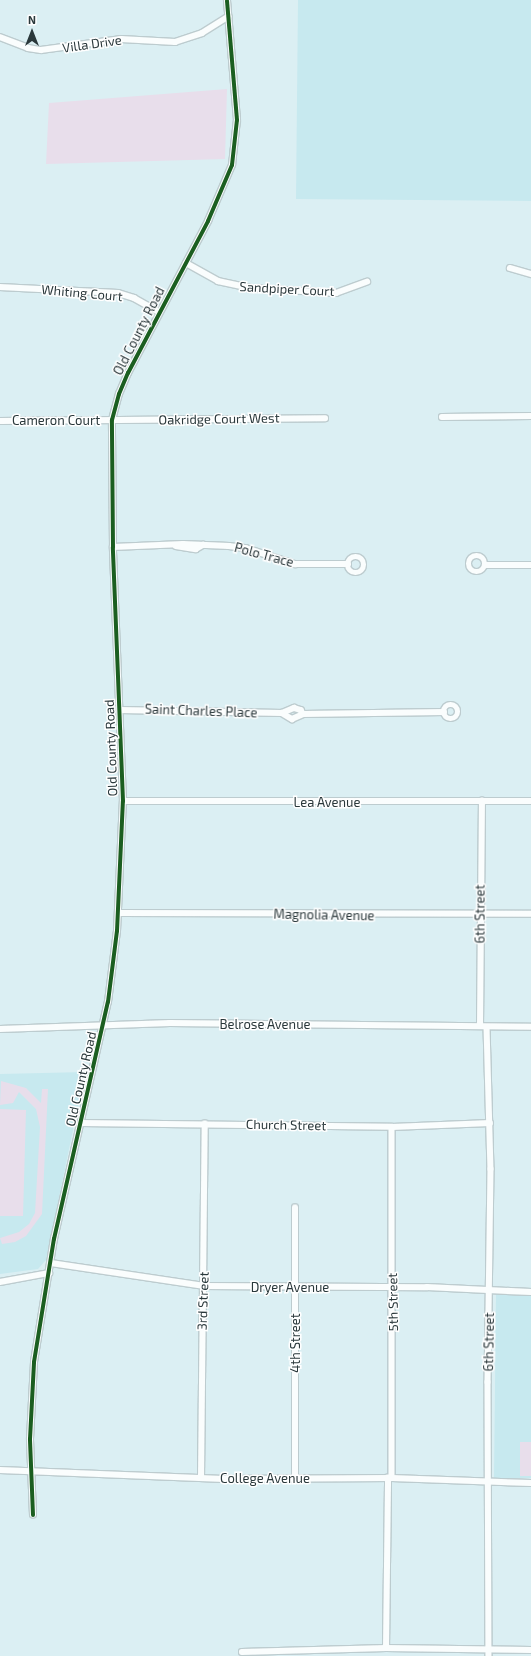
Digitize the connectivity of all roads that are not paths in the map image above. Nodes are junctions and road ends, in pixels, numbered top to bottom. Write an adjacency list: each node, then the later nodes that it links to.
1 (227, 0): 2 (street, Old County Road)
2 (228, 18): 3 (street, Villa Drive); 4 (street, Old County Road)
3 (0, 37)
4 (186, 263): 7 (street, Sandpiper Court); 9 (street, Old County Road)
5 (510, 268): 6 (street)
6 (531, 274)
7 (367, 282)
8 (0, 287): 9 (street, Whiting Court)
9 (159, 312): 13 (street, Old County Road)
10 (531, 416): 11 (street)
11 (442, 417)
12 (325, 418): 13 (street, Oakridge Court West)
13 (112, 420): 14 (street, Cameron Court); 15 (street, Old County Road)
14 (0, 421)
15 (113, 546): 16 (street, Polo Trace); 19 (street, Old County Road)
16 (348, 564)
17 (485, 565): 18 (street)
18 (531, 565)
19 (120, 710): 21 (street, Saint Charles Place); 23 (street, Old County Road)
20 (444, 712): 22 (street, Saint Charles Place)
21 (282, 713): 22 (street, Saint Charles Place); 22 (street, Saint Charles Place)
22 (303, 714)
23 (123, 801): 24 (street, Lea Avenue); 26 (street, Old County Road)
24 (482, 801): 25 (street, Lea Avenue); 28 (street, 6th Street)
25 (531, 801)
26 (118, 913): 28 (street, Magnolia Avenue); 29 (street, Old County Road)
27 (531, 914): 28 (street, Magnolia Avenue)
28 (480, 915): 30 (street, 6th Street)
29 (103, 1026): 30 (street, Belrose Avenue); 33 (street, Belrose Avenue); 34 (street, Old County Road)
30 (480, 1026): 31 (street, Belrose Avenue)
31 (487, 1027): 32 (street, Belrose Avenue); 35 (street, 6th Street)
32 (531, 1027)
33 (0, 1029)
34 (81, 1123): 36 (street, Church Street); 39 (street, Old County Road)
35 (490, 1123): 37 (street, Church Street); 45 (street, 6th Street)
36 (205, 1124): 37 (street, Church Street); 42 (street, 3rd Street)
37 (392, 1127): 44 (street, 5th Street)
38 (295, 1208): 43 (street, 4th Street)
39 (51, 1263): 40 (street, Old County Road); 42 (street, Dryer Avenue)
40 (49, 1274): 41 (street); 48 (street, Old County Road)
41 (0, 1282)
42 (204, 1286): 43 (street, Dryer Avenue); 49 (street, 3rd Street)
43 (296, 1287): 44 (street, Dryer Avenue); 51 (street, 4th Street)
44 (392, 1288): 45 (street, Dryer Avenue); 50 (street, 5th Street)
45 (490, 1290): 46 (street, Dryer Avenue); 52 (street, 6th Street)
46 (531, 1292)
47 (0, 1470): 48 (street, College Avenue)
48 (30, 1472): 49 (street, College Avenue); 54 (street, Old County Road)
49 (201, 1478): 51 (street, College Avenue)
50 (390, 1478): 51 (street, College Avenue); 52 (street, College Avenue); 55 (street, 5th Street)
51 (295, 1479)
52 (490, 1482): 53 (street, College Avenue); 58 (street, 6th Street)
53 (531, 1483)
54 (33, 1515)
55 (386, 1648): 57 (street); 58 (street)
56 (531, 1650): 58 (street)
57 (242, 1652)
58 (489, 1653)

